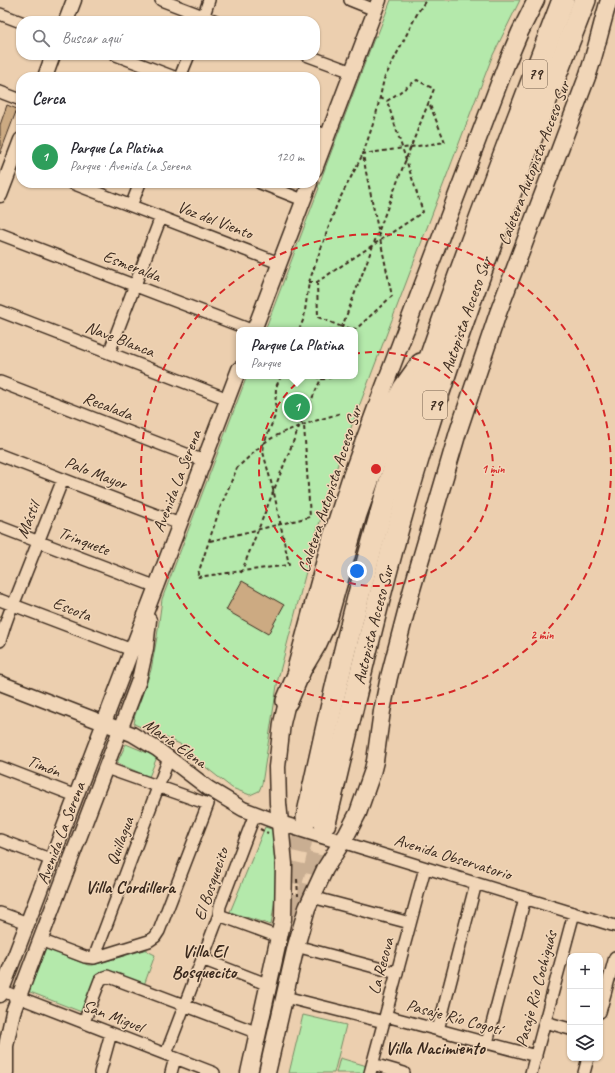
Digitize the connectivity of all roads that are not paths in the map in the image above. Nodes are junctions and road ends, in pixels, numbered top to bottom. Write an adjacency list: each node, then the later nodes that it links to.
1 (74, 0): 11 (street)
2 (161, 0): 12 (street)
3 (210, 0): 13 (street)
4 (350, 0): 9 (street)
5 (536, 0): 60 (main road, Caletera Autopista Acceso Sur)
6 (563, 0): 42 (highway, Autopista Acceso Sur / 79)
7 (585, 0): 42 (highway, Autopista Acceso Sur / 79)
8 (609, 0): 71 (main road, Caletera Autopista Acceso Sur)
9 (377, 5): 22 (street)
10 (0, 14): 14 (street)
11 (68, 16)
12 (196, 16)
13 (203, 16)
14 (16, 20)
15 (51, 60): 19 (street)
16 (129, 60): 20 (street)
17 (187, 60): 21 (street)
18 (320, 60): 22 (street)
19 (47, 72)
20 (161, 72)
21 (182, 72)
22 (352, 72): 25 (street)
23 (0, 92): 24 (street)
24 (16, 98)
25 (321, 133)
26 (16, 153): 27 (street)
27 (11, 166): 32 (street)
28 (85, 188): 34 (street, Voz del Viento)
29 (138, 188): 34 (street)
30 (273, 188): 33 (street)
31 (308, 188): 33 (street)
32 (0, 195)
33 (303, 200): 37 (street)
34 (131, 206): 35 (street, Voz del Viento)
35 (161, 217): 37 (street, Voz del Viento); 38 (street)
36 (0, 234): 38 (street, Esmeralda)
37 (279, 263): 41 (street)
38 (135, 286): 40 (street, Esmeralda); 43 (street)
39 (0, 311): 43 (street, Nave Blanca)
40 (245, 327)
41 (254, 327)
42 (438, 334): 60 (highway)
43 (109, 353): 46 (street, Nave Blanca)
44 (236, 378): 46 (street, Avenida La Serena)
45 (0, 382): 48 (street, Recalada)
46 (228, 399): 48 (street, Avenida La Serena)
47 (0, 455): 49 (street, Palo Mayor)
48 (204, 461): 50 (street, Avenida La Serena)
49 (63, 479): 50 (street, Palo Mayor); 52 (street, Mástil)
50 (180, 524): 53 (street, Avenida La Serena)
51 (0, 527): 52 (street, Trinquete)
52 (38, 542): 53 (street, Trinquete); 55 (street, Mástil)
53 (157, 586): 56 (street, Avenida La Serena)
54 (0, 600): 55 (street, Escota)
55 (13, 605): 57 (street, Mástil); 58 (street, Escota)
56 (150, 606): 58 (street, Avenida La Serena); 62 (street, Avenida La Serena)
57 (0, 641)
58 (132, 650): 61 (street, Avenida La Serena)
59 (0, 683): 61 (street, María Elena)
60 (286, 701): 69 (main road, Caletera Autopista Acceso Sur)
61 (105, 723): 62 (street, María Elena); 67 (street, Avenida La Serena)
62 (121, 729): 63 (street, María Elena); 65 (street, Avenida La Serena)
63 (169, 758): 66 (street, Quillagua); 68 (street, María Elena)
64 (0, 767): 67 (street, Timón)
65 (106, 768): 66 (street); 84 (street, Avenida La Serena)
66 (160, 786): 87 (street, Quillagua); 87 (street)
67 (76, 796): 72 (street, Avenida La Serena)
68 (255, 814): 69 (street, María Elena); 79 (street, El Bosquecito)
69 (280, 823): 71 (street, Avenida Observatorio); 83 (main road)
70 (0, 840): 72 (street)
71 (342, 842): 73 (street, Avenida Observatorio); 75 (main road)
72 (52, 860): 80 (street, Avenida La Serena)
73 (425, 868): 74 (street, Avenida Observatorio); 81 (street, La Recova)
74 (476, 883): 76 (street, Avenida Observatorio); 100 (street)
75 (312, 897): 81 (street); 85 (main road)
76 (525, 898): 78 (street, Avenida Observatorio); 103 (street)
77 (0, 913): 80 (street)
78 (574, 913): 82 (street, Avenida Observatorio); 98 (street, Pasaje Río Cochiguás)
79 (219, 915): 83 (street); 88 (street, El Bosquecito)
80 (28, 923): 91 (street, Avenida La Serena)
81 (410, 923): 89 (street, La Recova)
82 (615, 926)
83 (279, 937): 90 (main road)
84 (40, 940): 87 (street); 92 (street, Avenida La Serena)
85 (296, 946): 89 (street); 93 (main road)
86 (615, 956): 94 (street)
87 (94, 958)
88 (202, 959): 90 (street); 95 (street, El Bosquecito)
89 (397, 973): 96 (street, La Recova)
90 (269, 985): 102 (main road)
91 (0, 992): 92 (street, San Miguel)
92 (18, 997): 97 (street, San Miguel); 108 (street, Avenida La Serena)
93 (285, 997): 96 (street, Pasaje Río Cogotí); 113 (main road)
94 (603, 1001)
95 (185, 1005): 97 (street); 102 (street); 104 (street, El Bosquecito)
96 (385, 1019): 100 (street, Pasaje Río Cogotí); 107 (street, La Recova)
97 (84, 1022): 101 (street, San Miguel)
98 (545, 1022): 99 (street); 105 (street, Pasaje Río Cochiguás)
99 (567, 1028)
100 (438, 1030): 103 (street, Pasaje Río Cogotí)
101 (111, 1033): 104 (street, San Miguel); 109 (street)
102 (258, 1033): 112 (main road)
103 (487, 1043): 105 (street, Pasaje Río Cogotí)
104 (171, 1056): 110 (street, El Bosquecito); 111 (street, San Miguel)
105 (536, 1056): 115 (street, Pasaje Río Cochiguás)
106 (587, 1061): 116 (street)
107 (372, 1069): 114 (street)
108 (6, 1073)
109 (100, 1073)
110 (171, 1073)
111 (214, 1073)
112 (249, 1073)
113 (267, 1073)
114 (404, 1073)
115 (531, 1073)
116 (584, 1073)

